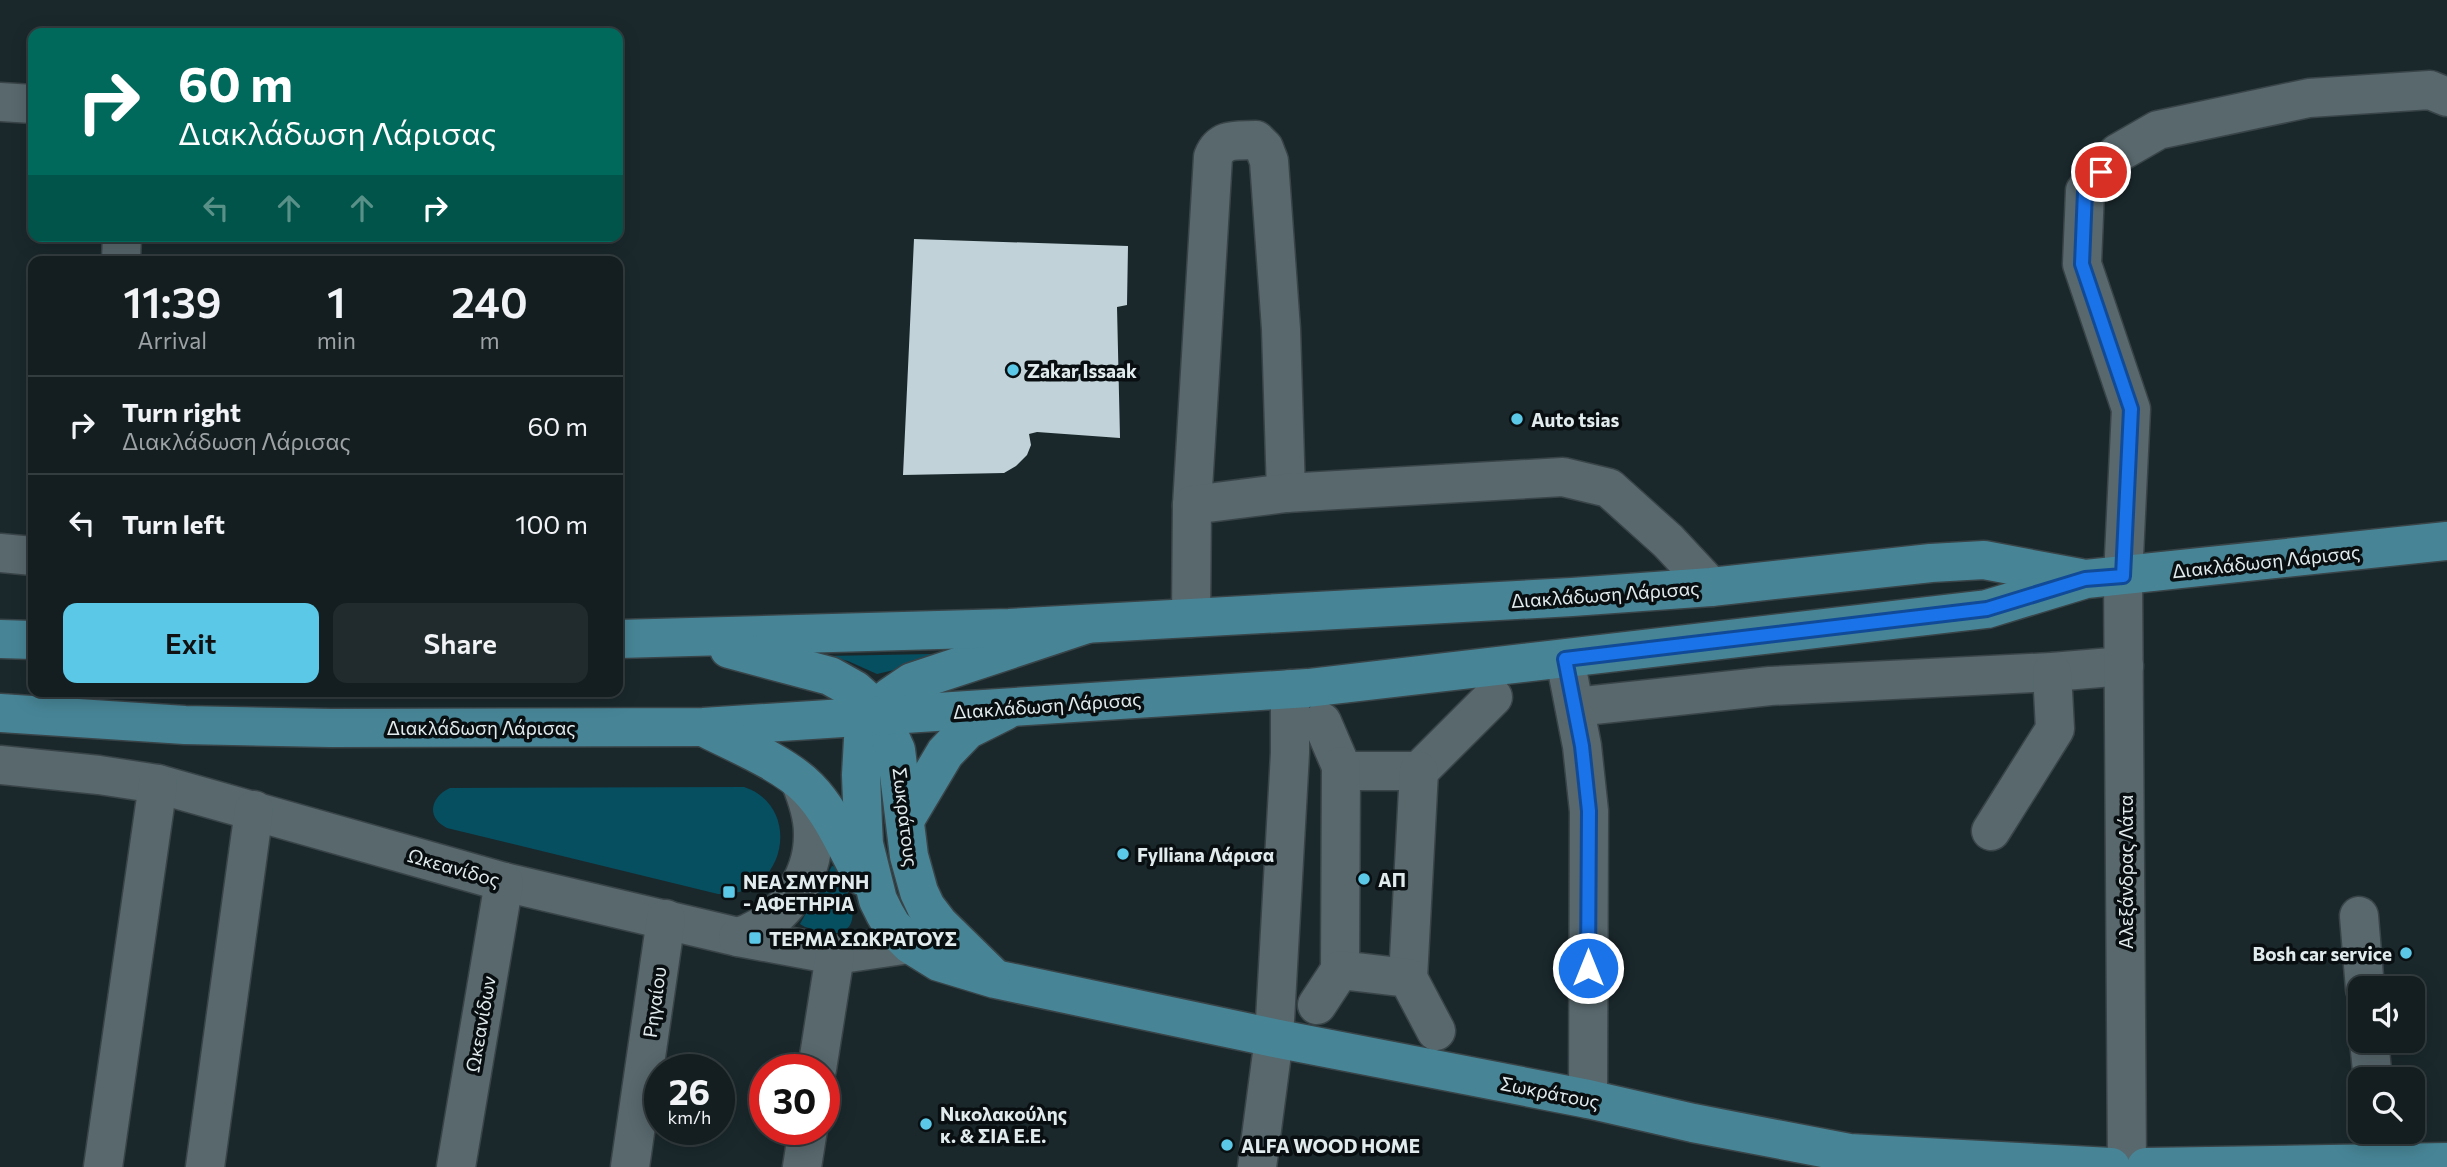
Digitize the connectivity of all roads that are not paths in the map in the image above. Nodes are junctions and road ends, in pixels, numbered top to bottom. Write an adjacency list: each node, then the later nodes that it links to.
1 (2447, 97): 9 (street, Αλεξάνδρας Λάτα)
2 (0, 103): 3 (street)
3 (28, 104)
4 (1286, 493): 5 (street); 5 (street); 11 (street)
5 (1192, 505): 12 (street)
6 (2447, 541): 9 (main road, Διακλάδωση Λάρισας)
7 (0, 553): 8 (street)
8 (28, 556)
9 (2123, 576): 10 (main road, Διακλάδωση Λάρισας); 19 (street, Αλεξάνδρας Λάτα)
10 (2085, 579): 11 (main road, Διακλάδωση Λάρισας); 18 (main road, Διακλάδωση Λάρισας)
11 (1711, 587): 12 (main road, Διακλάδωση Λάρισας)
12 (1191, 618): 13 (main road, Διακλάδωση Λάρισας)
13 (1087, 624): 14 (main road, Διακλάδωση Λάρισας); 26 (main road)
14 (690, 638): 16 (main road, Διακλάδωση Λάρισας); 26 (main road)
15 (0, 639): 17 (main road)
16 (623, 639)
17 (28, 640)
18 (1565, 659): 21 (main road, Διακλάδωση Λάρισας); 24 (street)
19 (2124, 666): 20 (street); 63 (street, Αλεξάνδρας Λάτα)
20 (2052, 672): 24 (street); 36 (street)
21 (1290, 689): 23 (main road, Διακλάδωση Λάρισας); 50 (street)
22 (1493, 697): 31 (street)
23 (1012, 707): 26 (main road, Διακλάδωση Λάρισας); 35 (main road)
24 (1574, 707): 52 (street)
25 (0, 713): 28 (main road, Διακλάδωση Λάρισας)
26 (877, 716): 28 (main road, Διακλάδωση Λάρισας); 35 (main road, Σωκράτους); 38 (main road, Σωκράτους)
27 (1322, 722): 30 (street)
28 (703, 727): 32 (main road)
29 (0, 765): 33 (street, Ωκεανίδος)
30 (1341, 766): 31 (street); 44 (street)
31 (1419, 771): 46 (street)
32 (800, 780): 38 (main road); 41 (street)
33 (158, 784): 34 (street, Ωκεανίδος); 56 (street)
34 (254, 810): 37 (street, Ωκεανίδος); 57 (street)
35 (905, 820): 47 (main road, Σωκράτους)
36 (1991, 831)
37 (504, 882): 40 (street, Ωκεανίδος); 58 (street, Ωκεανίδων)
38 (878, 900): 42 (main road, Σωκράτους)
39 (2358, 916): 45 (street)
40 (666, 919): 41 (street, Ωκεανίδος); 59 (street, Ρηγαίου)
41 (738, 937): 43 (street, Ωκεανίδος)
42 (910, 944): 43 (street, Ωκεανίδος); 47 (main road, Σωκράτους)
43 (835, 955): 51 (street)
44 (1340, 970): 46 (street); 48 (street)
45 (2364, 976)
46 (1408, 978): 49 (street)
47 (995, 979): 50 (main road, Σωκράτους)
48 (1317, 1005)
49 (1436, 1031)
50 (1274, 1038): 52 (main road, Σωκράτους); 61 (street)
51 (819, 1054)
52 (1588, 1099): 62 (main road, Σωκράτους)
53 (805, 1145): 60 (street)
54 (2378, 1147): 55 (main road); 64 (main road)
55 (2447, 1162)
56 (103, 1167)
57 (205, 1167)
58 (456, 1167)
59 (630, 1167)
60 (802, 1167)
61 (1257, 1167)
62 (2111, 1167)
63 (2127, 1167)
64 (2146, 1167)

